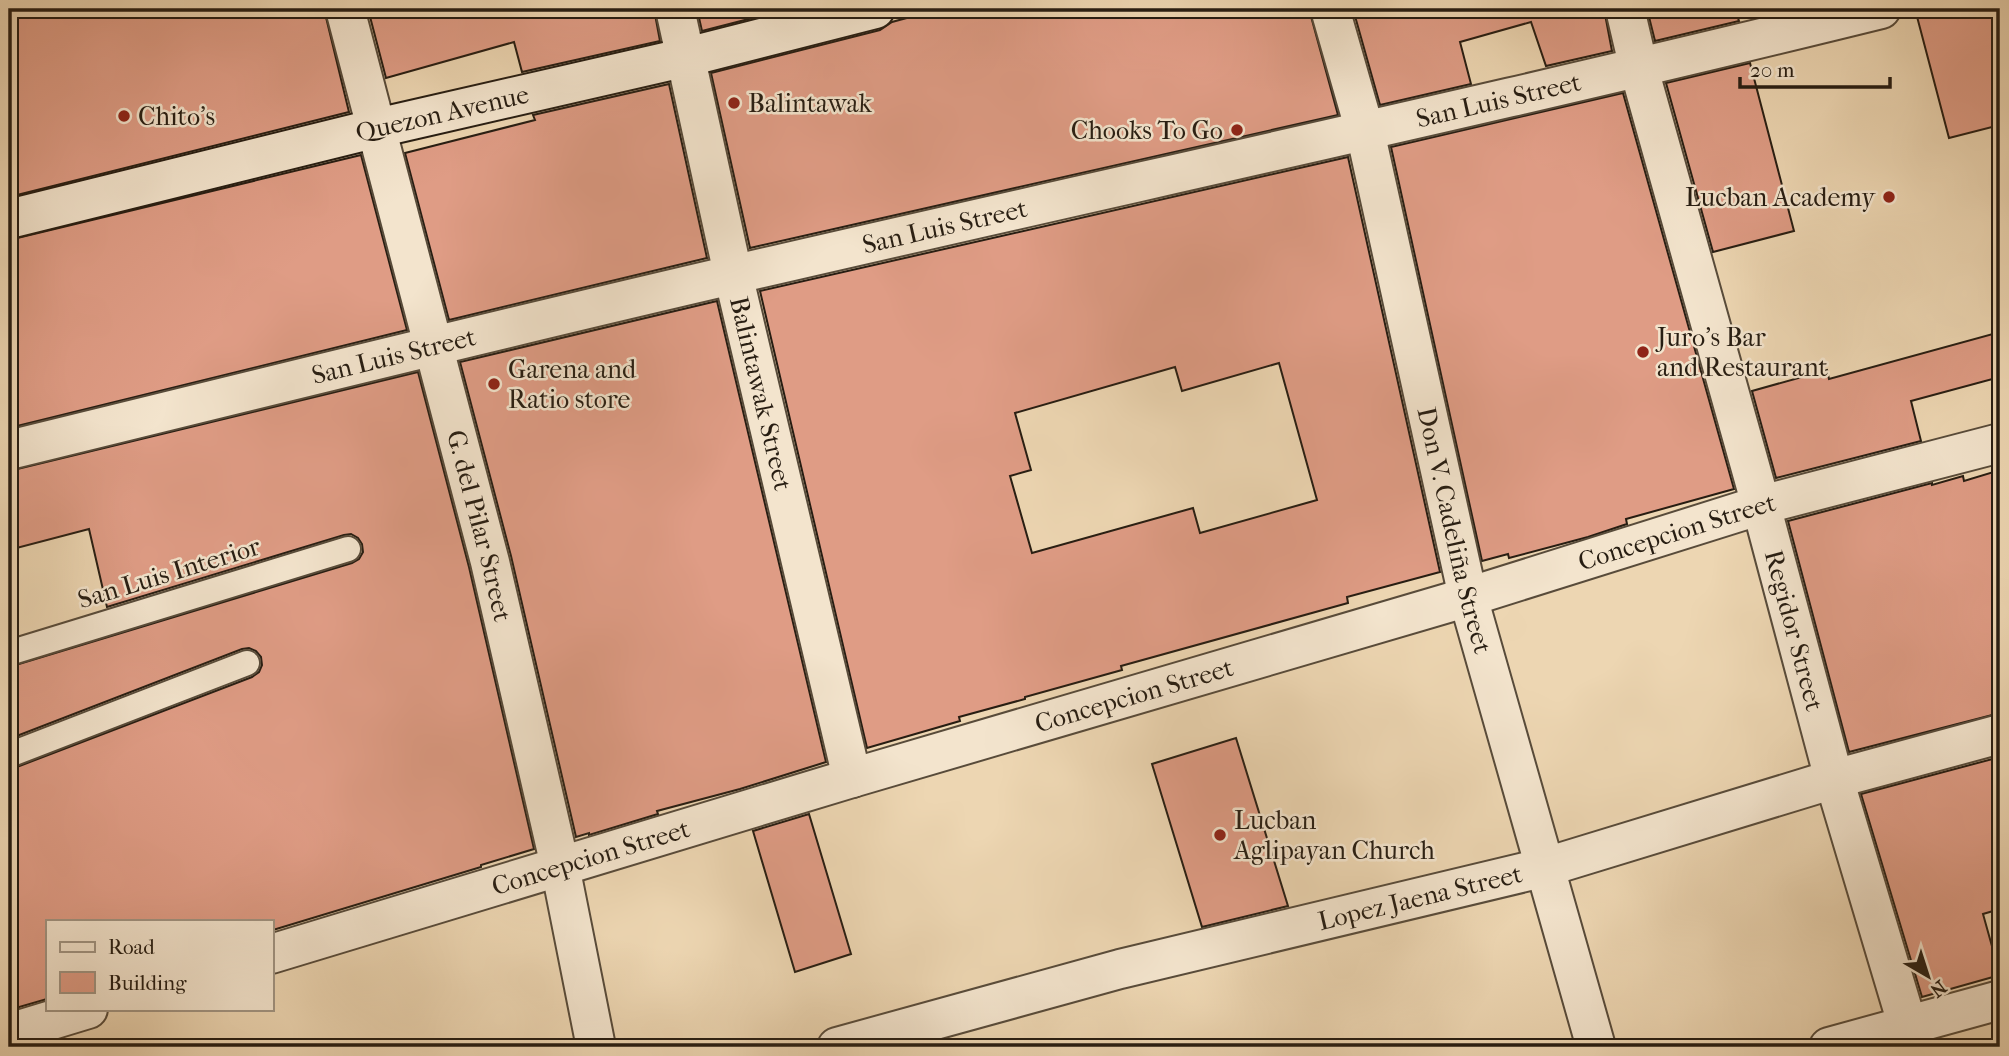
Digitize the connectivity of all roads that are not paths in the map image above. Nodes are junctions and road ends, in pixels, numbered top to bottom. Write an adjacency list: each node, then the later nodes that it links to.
1 (345, 9): 9 (street, G. del Pilar Street)
2 (675, 9): 7 (street, Balintawak Street)
3 (876, 9): 7 (street, Quezon Avenue)
4 (1330, 9): 10 (street, Don V. Cadeliña Street)
5 (1625, 9): 8 (street, Regidor Street)
6 (1881, 9): 8 (street, San Luis Street)
7 (687, 57): 9 (street, Quezon Avenue); 12 (street, Balintawak Street)
8 (1639, 69): 10 (street, San Luis Street); 16 (street, Regidor Street)
9 (377, 128): 11 (street, Quezon Avenue); 13 (street, G. del Pilar Street)
10 (1364, 131): 12 (street, San Luis Street); 18 (street, Don V. Cadeliña Street)
11 (9, 219)
12 (733, 274): 13 (street, San Luis Street); 23 (street, Balintawak Street)
13 (432, 345): 15 (street, San Luis Street); 25 (street, G. del Pilar Street)
14 (2000, 443): 16 (street, Concepcion Street)
15 (9, 450)
16 (1761, 505): 18 (street, Concepcion Street); 24 (street, Regidor Street)
17 (348, 549): 19 (lane, San Luis Interior)
18 (1468, 597): 23 (street, Concepcion Street); 26 (street, Don V. Cadeliña Street)
19 (9, 653)
20 (247, 663): 22 (lane)
21 (2000, 734): 24 (street, Lopez Jaena Street)
22 (9, 755)
23 (852, 778): 25 (street, Concepcion Street)
24 (1834, 779): 26 (street, Lopez Jaena Street); 31 (street, Regidor Street)
25 (560, 866): 27 (street, Concepcion Street); 32 (street, G. del Pilar Street)
26 (1546, 867): 33 (street, Lopez Jaena Street); 34 (street, Don V. Cadeliña Street)
27 (273, 953)
28 (2000, 1000): 31 (street)
29 (85, 1010): 30 (street)
30 (9, 1033)
31 (1911, 1036): 35 (street)
32 (596, 1047)
33 (837, 1047)
34 (1596, 1047)
35 (1829, 1047)

